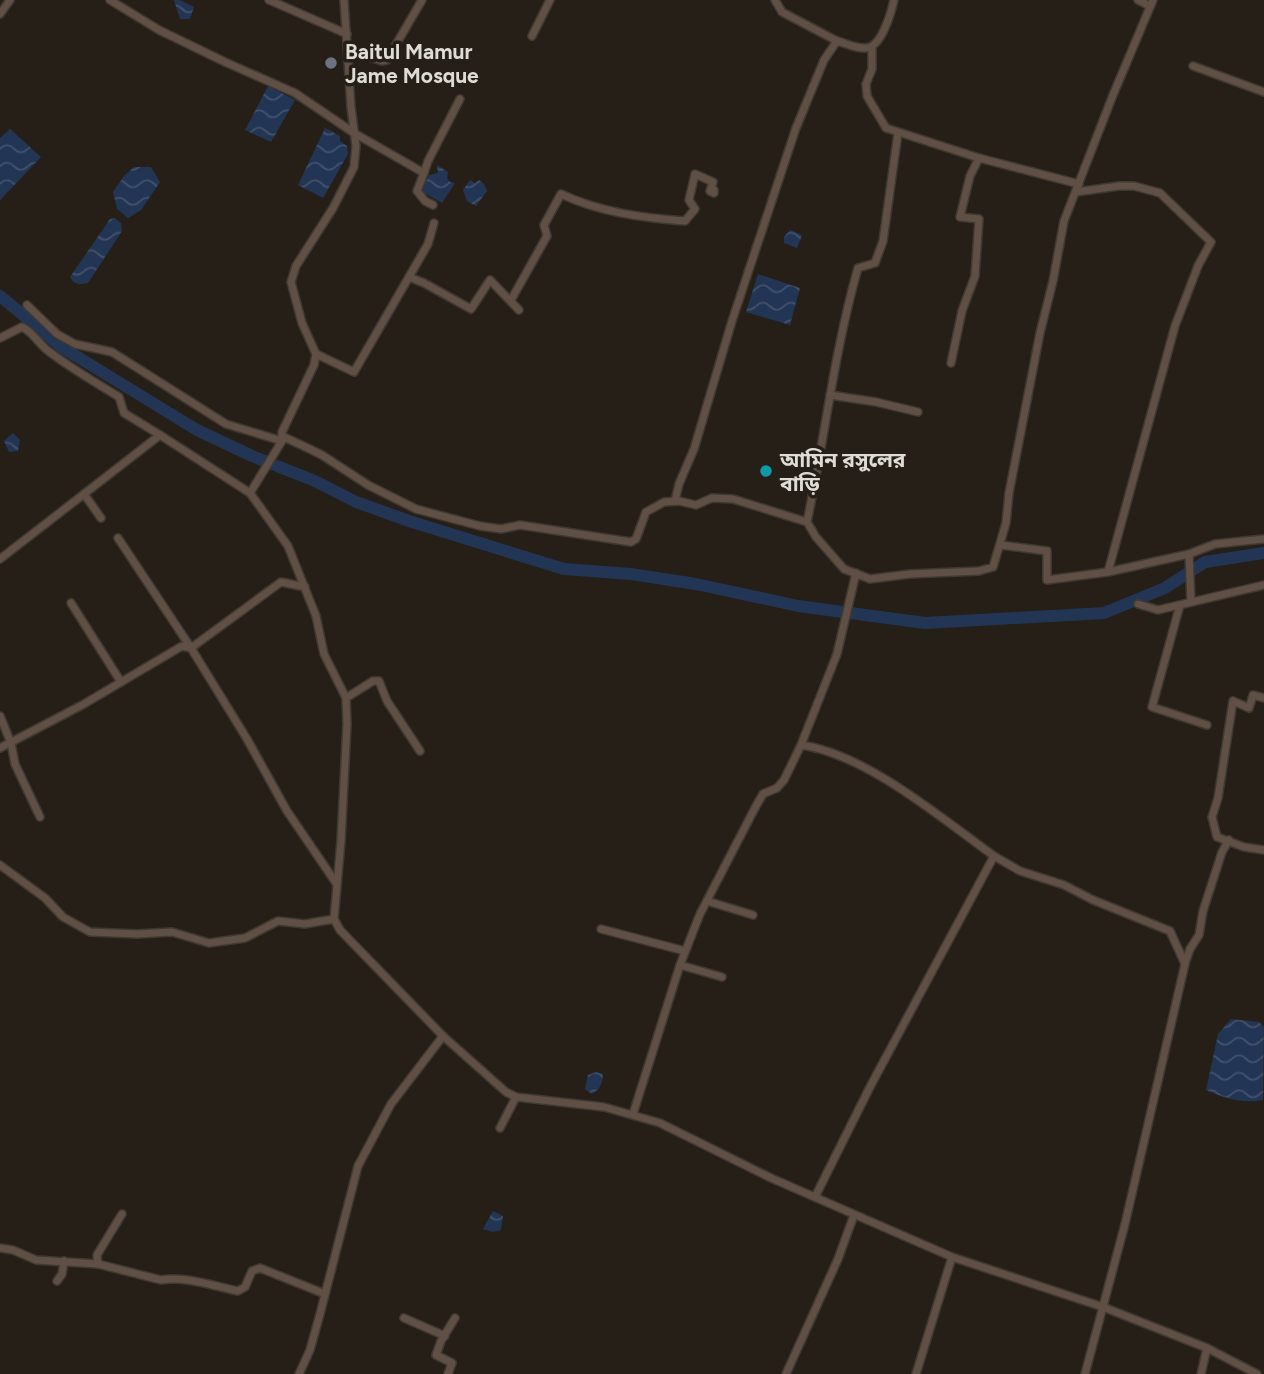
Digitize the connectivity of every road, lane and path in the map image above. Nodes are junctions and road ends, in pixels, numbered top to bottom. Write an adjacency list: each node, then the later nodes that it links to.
1 (10, 0): 11 (street)
2 (110, 0): 20 (street)
3 (269, 0): 12 (street)
4 (344, 0): 12 (street)
5 (422, 0): 16 (street)
6 (550, 0): 13 (street)
7 (775, 0): 14 (street)
8 (894, 0): 15 (street)
9 (1138, 0): 10 (street)
10 (1151, 3): 24 (street)
11 (0, 14)
12 (347, 34): 16 (street)
13 (531, 36)
14 (837, 41): 15 (street); 41 (street)
15 (872, 47): 21 (street)
16 (348, 50): 20 (street)
17 (1193, 66): 18 (street)
18 (1264, 92)
19 (460, 99): 23 (street)
20 (354, 133): 23 (street); 33 (street)
21 (898, 133): 22 (street); 35 (street)
22 (979, 158): 24 (street); 34 (street)
23 (424, 173): 26 (street)
24 (1077, 188): 46 (street); 49 (street)
25 (714, 190): 29 (street)
26 (433, 205)
27 (434, 223): 28 (street)
28 (408, 277): 29 (street); 33 (street)
29 (511, 300): 31 (street)
30 (27, 305): 38 (street)
31 (519, 310)
32 (0, 338): 37 (street)
33 (316, 354): 38 (street)
34 (951, 363)
35 (830, 395): 36 (street); 43 (street)
36 (918, 412)
37 (160, 435): 39 (street); 40 (street)
38 (282, 441): 39 (street); 41 (street)
39 (250, 493): 52 (street)
40 (85, 494): 42 (street); 48 (street)
41 (675, 501): 43 (street)
42 (101, 518)
43 (807, 522): 50 (street)
44 (118, 538): 57 (street)
45 (1264, 539): 47 (street)
46 (1000, 545): 49 (street); 50 (street)
47 (1189, 554): 49 (street); 53 (street)
48 (0, 559)
49 (1108, 572)
50 (856, 573): 64 (street)
51 (1264, 585): 53 (street)
52 (304, 587): 57 (street); 59 (street)
53 (1191, 602): 56 (street)
54 (72, 603): 58 (street)
55 (1138, 604): 56 (street)
56 (1180, 605): 62 (street)
57 (191, 648): 58 (street); 72 (street)
58 (121, 682): 63 (street)
59 (346, 698): 66 (street); 72 (street)
60 (1264, 698): 68 (street)
61 (0, 716): 63 (street)
62 (1207, 725)
63 (10, 743): 65 (street); 67 (street)
64 (801, 745): 70 (street); 73 (street)
65 (0, 748)
66 (420, 751)
67 (40, 817)
68 (1229, 840): 69 (street); 78 (street)
69 (1264, 850)
70 (994, 856): 78 (street); 85 (street)
71 (0, 865): 75 (street)
72 (336, 883): 75 (street)
73 (706, 901): 74 (street); 77 (street)
74 (754, 915)
75 (334, 919): 81 (street)
76 (601, 929): 77 (street)
77 (685, 951): 79 (street)
78 (1185, 964): 94 (street)
79 (680, 965): 80 (street); 83 (street)
80 (722, 977)
81 (443, 1036): 82 (street); 93 (street)
82 (516, 1097): 83 (street); 84 (street)
83 (633, 1114): 85 (street)
84 (500, 1128)
85 (815, 1197): 87 (street)
86 (122, 1214): 91 (street)
87 (854, 1215): 89 (street); 101 (street)
88 (0, 1248): 90 (street)
89 (952, 1257): 94 (street); 102 (street)
90 (64, 1261): 91 (street); 92 (street)
91 (98, 1264): 93 (street)
92 (57, 1280)
93 (325, 1294): 99 (street)
94 (1103, 1307): 98 (street); 103 (street)
95 (404, 1318): 97 (street)
96 (455, 1318): 97 (street)
97 (446, 1336): 100 (street)
98 (1207, 1348): 104 (street); 105 (street)
99 (299, 1374)
100 (448, 1374)
101 (786, 1374)
102 (916, 1374)
103 (1085, 1374)
104 (1201, 1374)
105 (1257, 1374)

